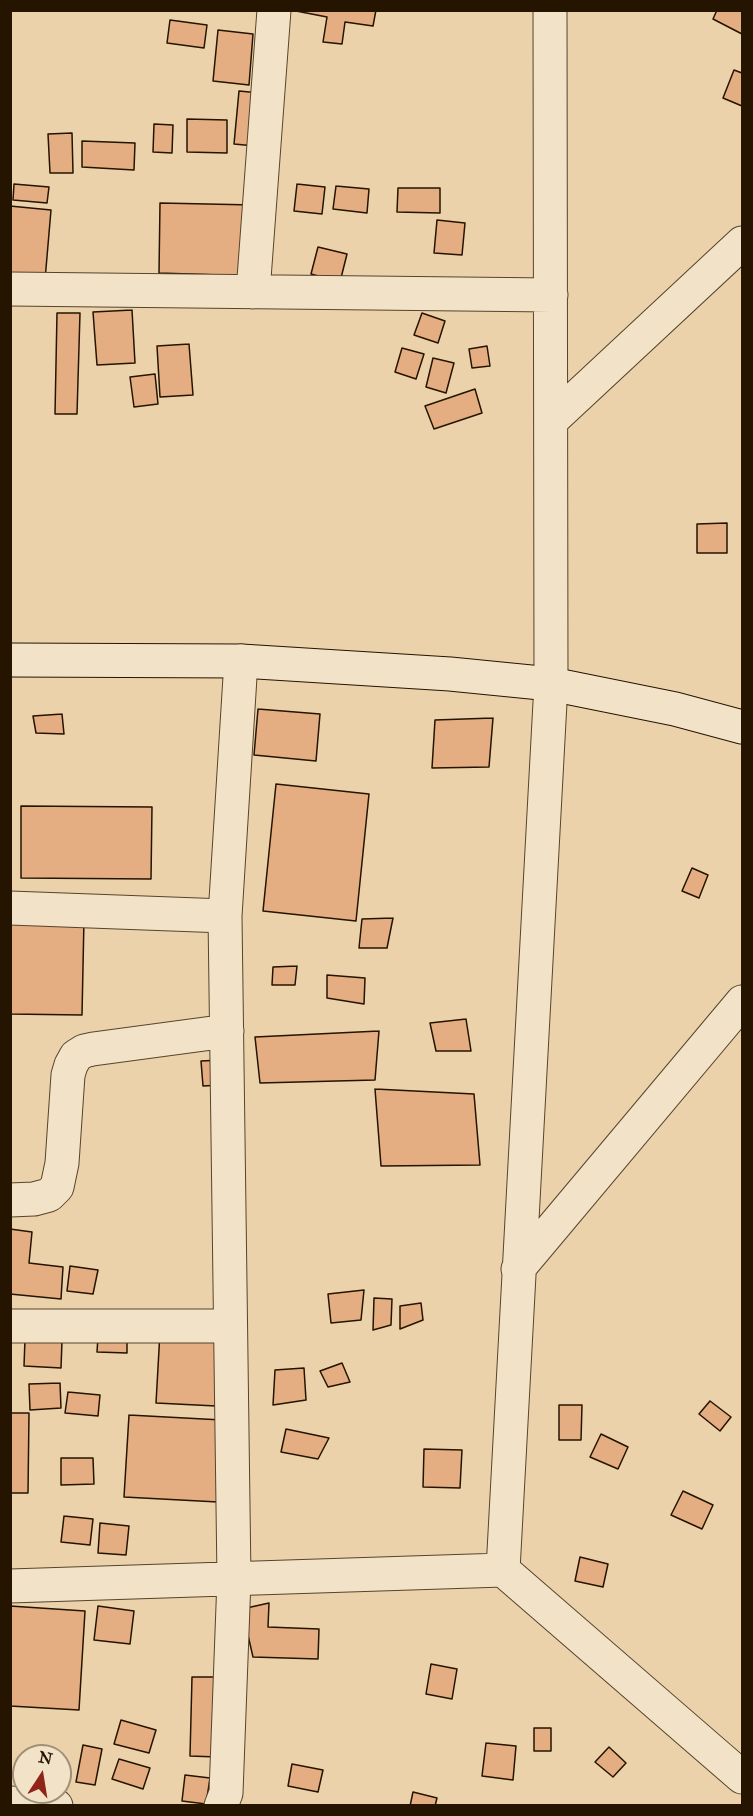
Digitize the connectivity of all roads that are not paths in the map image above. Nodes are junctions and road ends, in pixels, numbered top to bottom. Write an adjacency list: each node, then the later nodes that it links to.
1 (274, 10): 5 (street)
2 (550, 10): 6 (street)
3 (742, 243): 7 (street)
4 (10, 288): 5 (street)
5 (253, 292): 6 (street)
6 (551, 295): 7 (street)
7 (551, 421): 10 (street)
8 (10, 660): 9 (street)
9 (241, 661): 10 (street); 13 (street)
10 (551, 684): 11 (street); 17 (street)
11 (742, 727)
12 (10, 908): 13 (street)
13 (225, 916): 15 (street)
14 (742, 1002): 17 (street)
15 (227, 1031): 16 (street); 19 (street)
16 (10, 1200)
17 (518, 1269): 20 (street)
18 (10, 1326): 19 (street)
19 (230, 1326): 21 (street)
20 (503, 1570): 21 (street); 23 (street)
21 (234, 1579): 22 (street); 26 (street)
22 (10, 1586)
23 (742, 1777)
24 (10, 1803): 25 (street)
25 (56, 1806)
26 (221, 1806)

